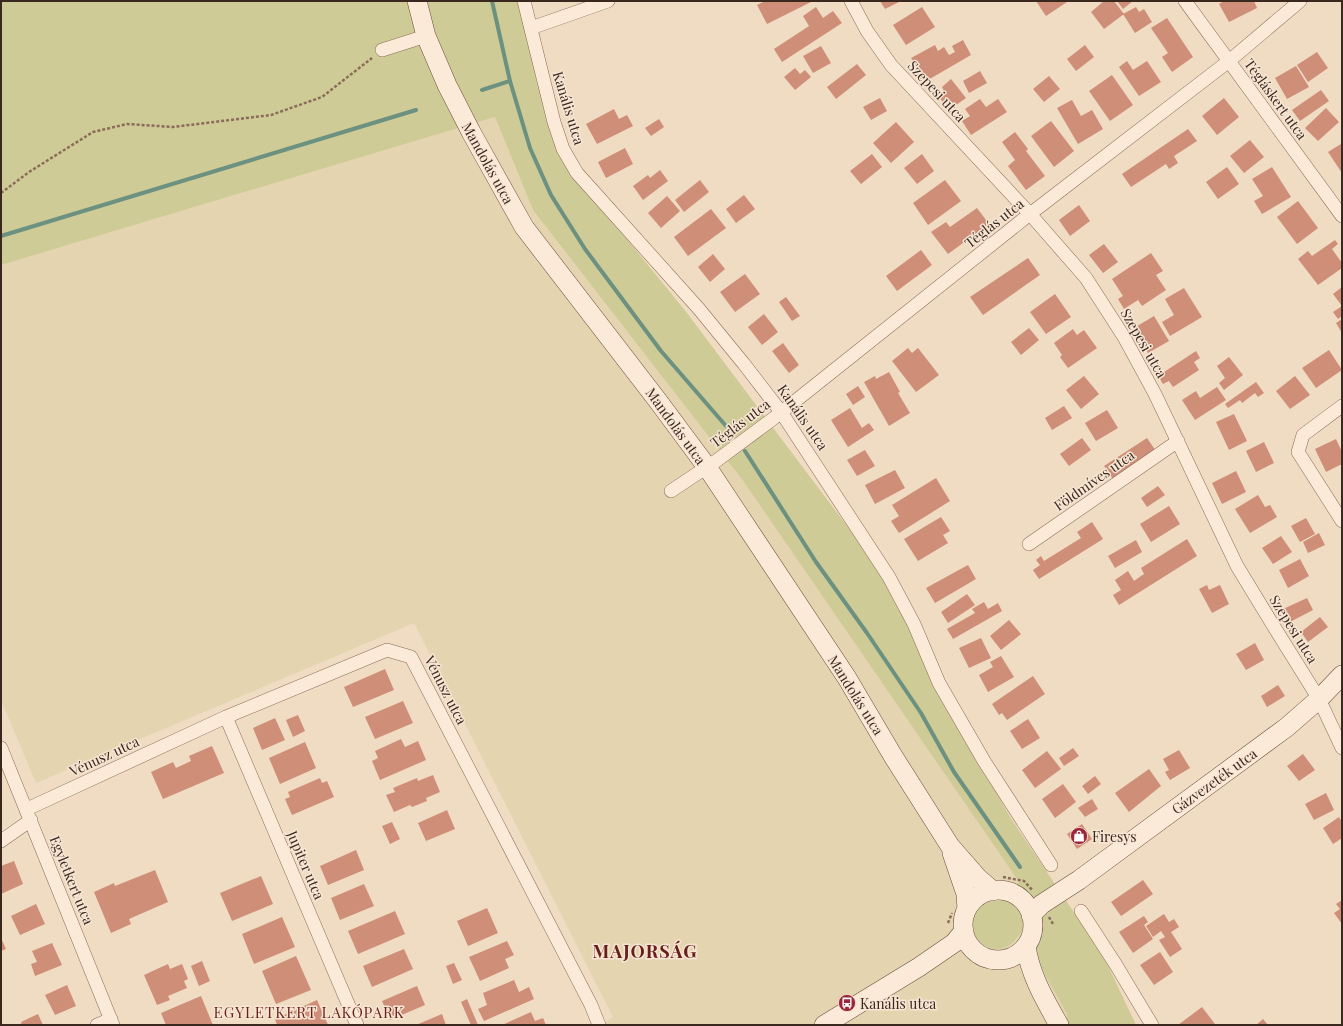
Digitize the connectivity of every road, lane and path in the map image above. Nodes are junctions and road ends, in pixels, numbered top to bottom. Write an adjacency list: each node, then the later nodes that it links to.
1 (416, 1): 8 (street, Mandolás utca)
2 (524, 1): 7 (street, Kanális utca)
3 (608, 1): 7 (street)
4 (851, 1): 12 (street, Szepesi utca)
5 (1185, 1): 10 (street, Tégláskert utca)
6 (1300, 1): 10 (street, Téglás utca)
7 (531, 28): 15 (street, Kanális utca)
8 (426, 36): 9 (street); 17 (street, Mandolás utca)
9 (382, 50): 11 (path)
10 (1229, 61): 12 (street, Téglás utca); 13 (street, Tégláskert utca)
11 (1, 193)
12 (1030, 214): 15 (street, Téglás utca); 16 (street, Szepesi utca)
13 (1342, 216)
14 (1342, 406): 19 (street)
15 (781, 412): 17 (street, Téglás utca); 29 (street, Kanális utca)
16 (1178, 441): 20 (street, Földmíves utca); 22 (street, Szepesi utca)
17 (707, 468): 18 (street, Téglás utca); 28 (street, Mandolás utca)
18 (671, 491)
19 (1342, 521)
20 (1030, 544)
21 (1342, 675): 22 (street, Gázvezeték utca)
22 (1319, 699): 25 (street, Szepesi utca); 30 (street, Gázvezeték utca)
23 (226, 717): 26 (street, Vénusz utca); 44 (street, Jupiter utca); 45 (street, Vénusz utca)
24 (1, 748): 26 (street, Egyletkert utca)
25 (1342, 748)
26 (29, 814): 27 (street, Vénusz utca); 42 (street, Egyletkert utca)
27 (1, 841)
28 (950, 846): 31 (street, Mandolás utca); 33 (street, Mandolás utca)
29 (1051, 865)
30 (1079, 880): 32 (street, Gázvezeték utca); 35 (street, Gázvezeték utca)
31 (993, 891): 32 (street); 33 (street)
32 (1014, 894): 35 (street)
33 (967, 909): 36 (street)
34 (1081, 911): 48 (street)
35 (1031, 915): 37 (street)
36 (964, 931): 38 (street); 40 (street)
37 (1026, 946): 39 (street); 41 (street)
38 (976, 952): 39 (street); 40 (street)
39 (1002, 960): 41 (street)
40 (919, 967): 46 (street)
41 (1040, 991): 47 (street)
42 (112, 1022): 43 (street)
43 (97, 1025)
44 (357, 1025)
45 (599, 1025)
46 (824, 1025)
47 (1059, 1025)
48 (1152, 1025)

